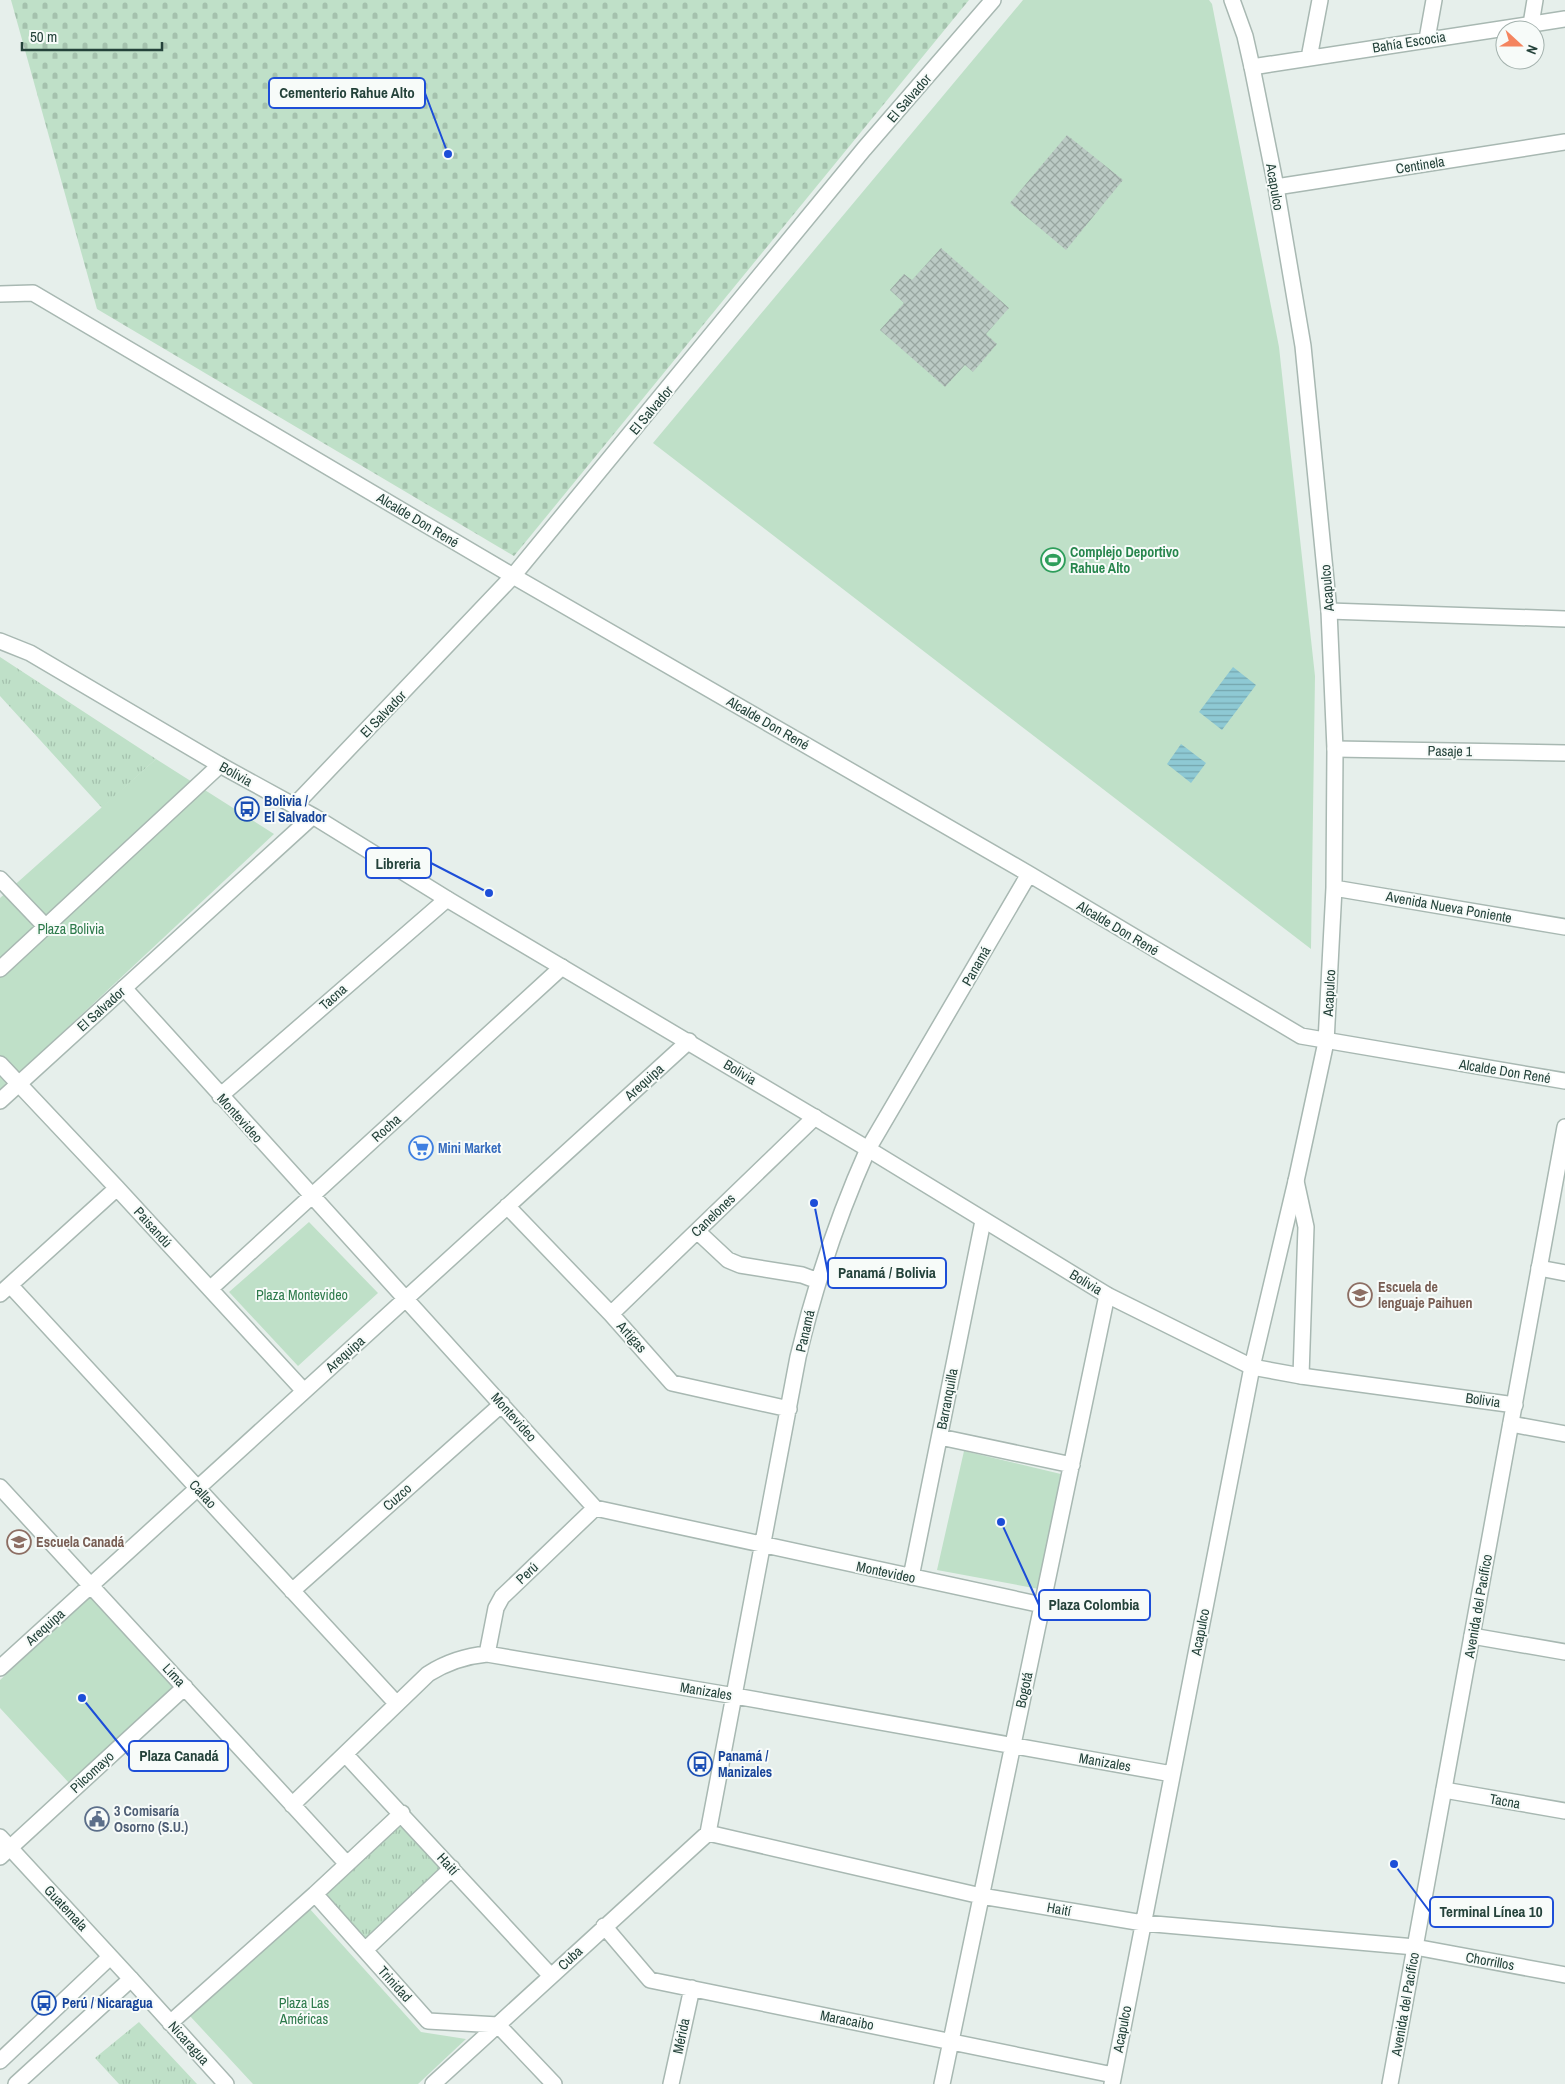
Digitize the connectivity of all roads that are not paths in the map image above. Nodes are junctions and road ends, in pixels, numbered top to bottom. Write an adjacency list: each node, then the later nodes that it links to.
1 (992, 0): 16 (street, El Salvador)
2 (1232, 0): 12 (street, Acapulco)
3 (1320, 0): 11 (street)
4 (1434, 0): 10 (street)
5 (1536, 0): 7 (street)
6 (1565, 19): 8 (street, Bahía Escocia)
7 (1532, 20)
8 (1545, 22)
9 (1495, 29): 10 (street, Bahía Escocia)
10 (1427, 39): 11 (street, Bahía Escocia)
11 (1309, 58): 12 (street, Bahía Escocia)
12 (1252, 67): 14 (street, Acapulco)
13 (1565, 142): 14 (street, Centinela)
14 (1276, 187): 17 (street, Acapulco)
15 (0, 294): 16 (street, Alcalde Don René)
16 (514, 576): 23 (street, El Salvador); 25 (street, Alcalde Don René)
17 (1329, 611): 18 (street); 20 (street, Acapulco)
18 (1565, 619)
19 (0, 642): 22 (street, Bolivia)
20 (1335, 749): 21 (street, Pasaje 1); 27 (street, Acapulco)
21 (1565, 753)
22 (220, 765): 23 (street, Bolivia); 29 (street)
23 (294, 806): 24 (street, Bolivia)
24 (312, 816): 28 (street, Bolivia); 33 (street, El Salvador)
25 (1029, 874): 35 (street, Alcalde Don René); 43 (street, Panamá)
26 (0, 879): 29 (street)
27 (1334, 888): 30 (street, Avenida Nueva Poniente); 35 (street, Acapulco)
28 (447, 899): 31 (street, Bolivia); 39 (street, Tacna)
29 (46, 927): 32 (street)
30 (1565, 927)
31 (562, 967): 34 (street, Bolivia); 46 (street, Rocha)
32 (0, 969)
33 (124, 988): 38 (street, El Salvador); 39 (street, Montevideo)
34 (690, 1041): 41 (street, Bolivia); 47 (street, Arequipa)
35 (1326, 1042): 37 (street, Alcalde Don René); 44 (street, Acapulco)
36 (0, 1064): 38 (street, Paisandú)
37 (1565, 1081)
38 (19, 1084): 40 (street, El Salvador); 45 (street, Paisandú)
39 (220, 1096): 46 (street, Montevideo)
40 (0, 1101)
41 (815, 1117): 43 (street, Bolivia); 49 (street, Canelones)
42 (1565, 1127): 50 (street, Avenida del Pacífico)
43 (868, 1149): 48 (street, Bolivia); 52 (street, Panamá)
44 (1296, 1181): 58 (street, Acapulco); 59 (street, Acapulco)
45 (117, 1188): 53 (street, Paisandú); 54 (street)
46 (311, 1196): 53 (street, Rocha); 56 (street, Montevideo)
47 (507, 1206): 56 (street, Arequipa); 57 (street, Artigas)
48 (984, 1221): 55 (street, Bolivia); 66 (street, Barranquilla)
49 (697, 1231): 52 (street); 57 (street, Canelones)
50 (1539, 1268): 51 (street); 62 (street, Avenida del Pacífico)
51 (1565, 1273)
52 (818, 1281): 63 (street, Panamá)
53 (210, 1289): 60 (street, Paisandú)
54 (5, 1290): 69 (street, Callao)
55 (1107, 1295): 58 (street, Bolivia); 67 (street, Bogotá)
56 (405, 1300): 60 (street, Arequipa); 61 (street, Montevideo)
57 (611, 1314): 63 (street, Artigas)
58 (1252, 1367): 59 (street, Bolivia); 85 (street, Acapulco)
59 (1301, 1376): 62 (street, Bolivia)
60 (304, 1391): 69 (street, Arequipa)
61 (502, 1404): 70 (street, Montevideo); 74 (street, Cuzco)
62 (1514, 1404): 64 (street, Avenida del Pacífico)
63 (789, 1409): 71 (street, Panamá)
64 (1511, 1424): 65 (street); 76 (street, Avenida del Pacífico)
65 (1565, 1434)
66 (940, 1437): 67 (street); 72 (street, Barranquilla)
67 (1072, 1465): 75 (street, Bogotá)
68 (0, 1487): 73 (street, Lima)
69 (197, 1488): 73 (street, Arequipa); 74 (street, Callao)
70 (595, 1508): 71 (street, Montevideo); 78 (street, Perú)
71 (763, 1545): 72 (street, Montevideo); 81 (street, Panamá)
72 (911, 1578): 75 (street, Montevideo)
73 (90, 1586): 79 (street, Arequipa); 80 (street, Lima)
74 (292, 1591): 82 (street, Callao)
75 (1042, 1605): 83 (street, Bogotá)
76 (1472, 1636): 77 (street); 86 (street, Avenida del Pacífico)
77 (1565, 1652)
78 (487, 1654): 81 (street, Manizales); 82 (street, Manizales)
79 (0, 1668)
80 (185, 1687): 87 (street, Lima); 91 (street, Pilcomayo)
81 (735, 1696): 83 (street, Manizales); 90 (street, Panamá)
82 (396, 1704): 84 (street, Manizales)
83 (1013, 1745): 85 (street, Manizales); 95 (street, Bogotá)
84 (345, 1754): 87 (street, Manizales); 89 (street, Haití)
85 (1172, 1774): 96 (street, Acapulco)
86 (1444, 1790): 88 (street, Tacna); 98 (street, Avenida del Pacífico)
87 (292, 1805): 92 (street, Lima)
88 (1565, 1811)
89 (402, 1813): 92 (street); 93 (street, Haití)
90 (708, 1832): 95 (street, Haití); 97 (street, Cuba)
91 (3, 1847): 100 (street, Guatemala)
92 (347, 1864): 94 (street)
93 (452, 1868): 99 (street); 102 (street, Haití)
94 (315, 1894): 99 (street, Trinidad); 105 (street)
95 (981, 1896): 96 (street, Haití); 107 (street, Bogotá)
96 (1143, 1924): 98 (street, Haití); 109 (street, Acapulco)
97 (604, 1926): 102 (street, Cuba); 104 (street, Maracaibo)
98 (1416, 1947): 101 (street, Chorrillos); 116 (street, Avenida del Pacífico)
99 (365, 1950): 106 (street, Trinidad)
100 (110, 1957): 103 (street, Guatemala); 108 (street)
101 (1565, 1975)
102 (551, 1976): 106 (street, Cuba)
103 (131, 1980): 105 (street, Nicaragua); 110 (street)
104 (692, 1988): 107 (street, Maracaibo); 114 (street, Mérida)
105 (170, 2023): 111 (street, Nicaragua)
106 (498, 2025): 112 (street, Cuba); 113 (street)
107 (951, 2040): 109 (street, Maracaibo); 115 (street, Bogotá)
108 (0, 2061)
109 (1112, 2080)
110 (16, 2084)
111 (226, 2084)
112 (433, 2084)
113 (554, 2084)
114 (671, 2084)
115 (942, 2084)
116 (1390, 2084)

